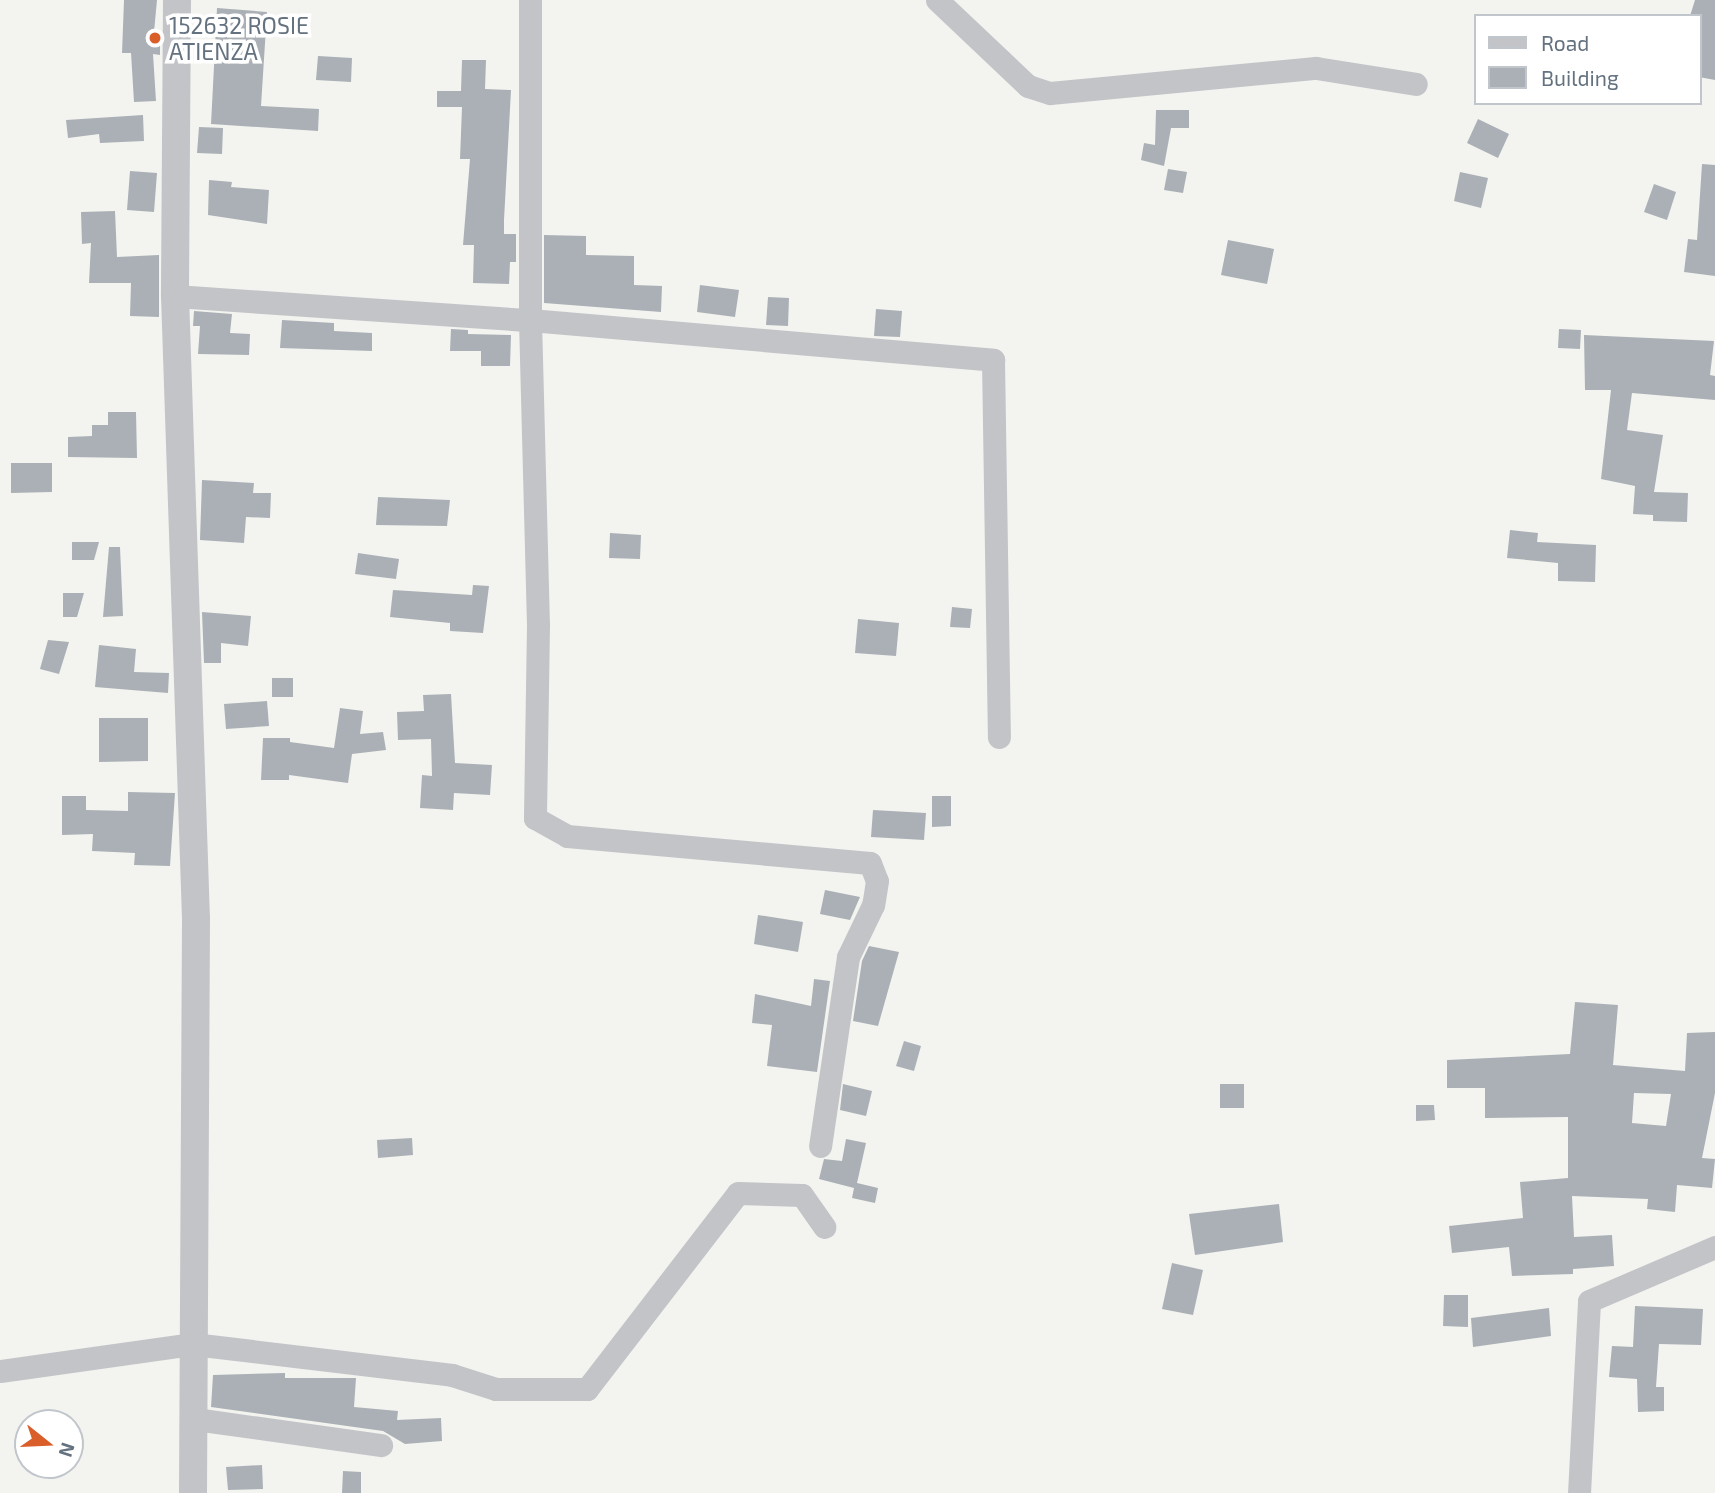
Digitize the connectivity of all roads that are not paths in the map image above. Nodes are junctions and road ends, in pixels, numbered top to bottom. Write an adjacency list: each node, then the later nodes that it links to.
1 (177, 0): 5 (street)
2 (530, 0): 6 (street)
3 (937, 0): 4 (street)
4 (1416, 84)
5 (175, 296): 6 (street); 11 (street)
6 (530, 320): 7 (street); 8 (street)
7 (999, 737)
8 (820, 1146)
9 (824, 1227): 11 (street)
10 (1715, 1247): 16 (street)
11 (193, 1344): 12 (street); 13 (street)
12 (0, 1371)
13 (195, 1419): 14 (street); 15 (street)
14 (381, 1445)
15 (193, 1493)
16 (1579, 1493)

